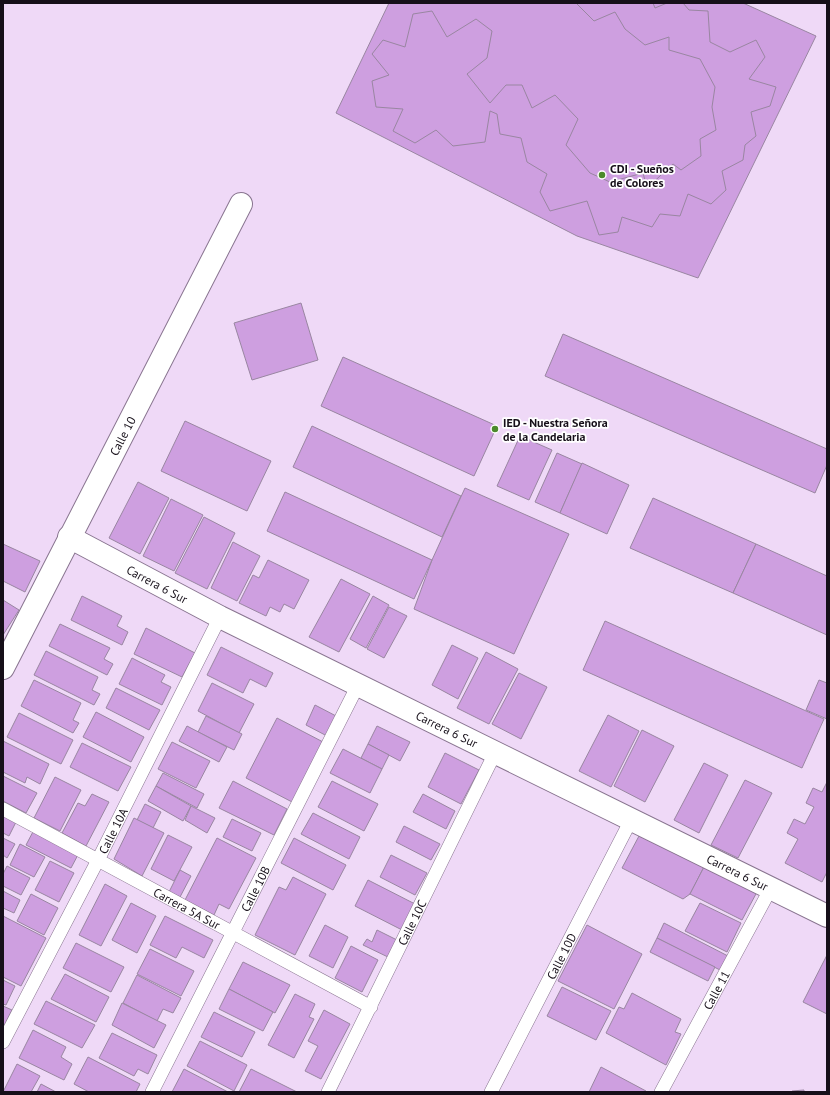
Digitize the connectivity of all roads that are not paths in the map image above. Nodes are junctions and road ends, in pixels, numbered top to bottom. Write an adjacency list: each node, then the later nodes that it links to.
1 (241, 204): 2 (street, Calle 10)
2 (69, 537): 3 (street, Carrera 6 Sur); 4 (street, Calle 10)
3 (220, 617): 5 (street, Carrera 6 Sur); 9 (lane, Calle 10A)
4 (3, 668)
5 (358, 686): 6 (street, Carrera 6 Sur); 12 (lane, Calle 10B)
6 (495, 753): 8 (street, Carrera 6 Sur); 13 (lane, Calle 10C)
7 (3, 809): 9 (lane, Carrera 5A Sur)
8 (631, 820): 10 (street, Carrera 6 Sur); 17 (lane, Calle 10D)
9 (98, 860): 12 (lane, Carrera 5A Sur); 14 (lane, Calle 10A)
10 (771, 888): 11 (street, Carrera 6 Sur); 18 (lane, Calle 11)
11 (824, 908)
12 (233, 933): 13 (lane, Carrera 5A Sur); 15 (lane, Calle 10B)
13 (371, 1006): 16 (lane, Calle 10C)
14 (3, 1042)
15 (152, 1092)
16 (328, 1092)
17 (491, 1092)
18 (661, 1092)

